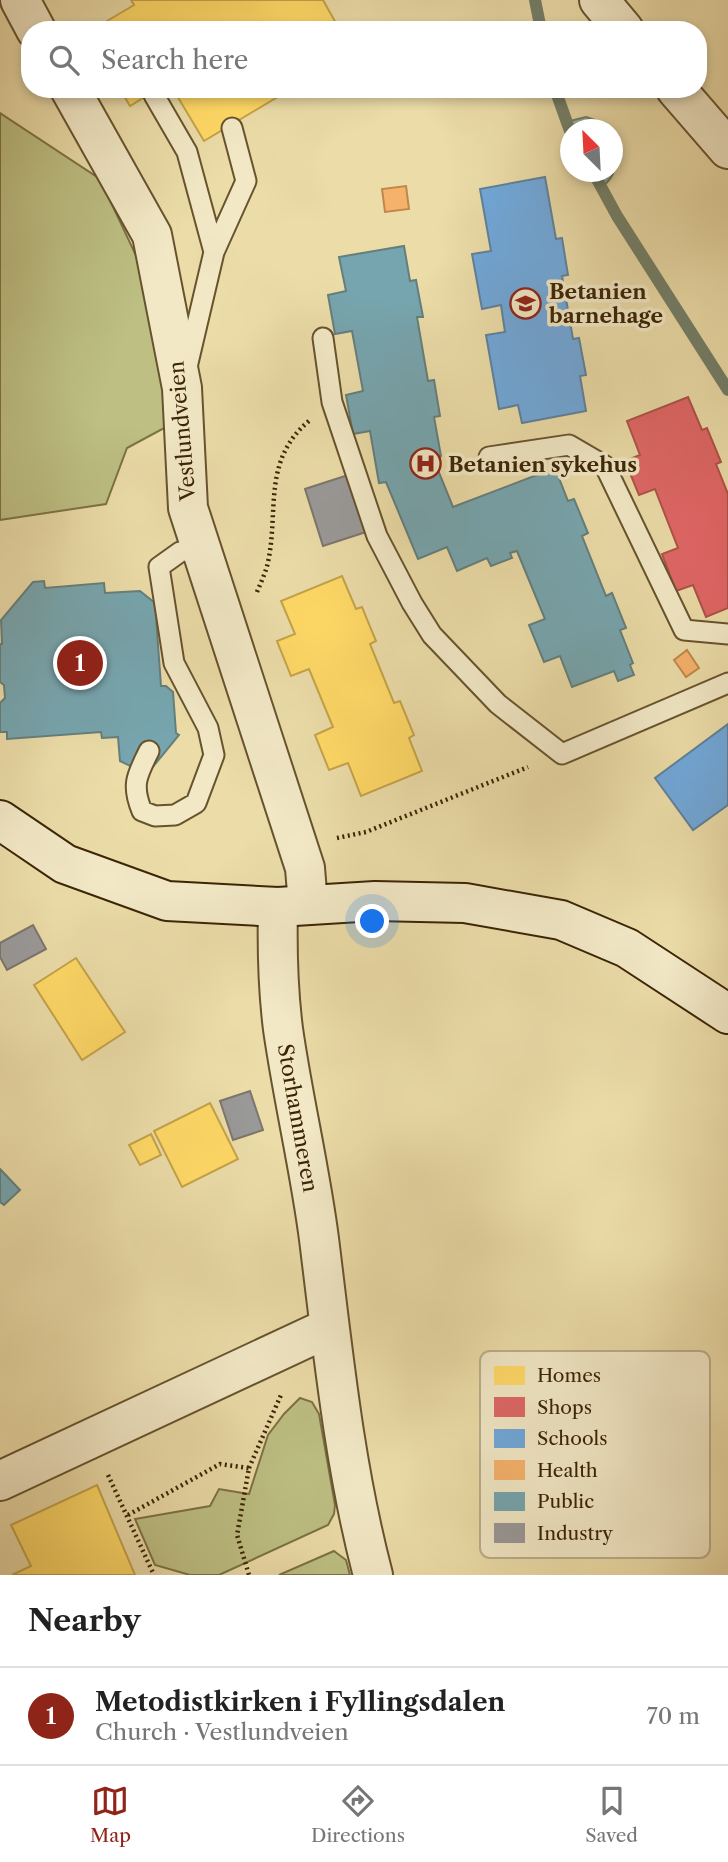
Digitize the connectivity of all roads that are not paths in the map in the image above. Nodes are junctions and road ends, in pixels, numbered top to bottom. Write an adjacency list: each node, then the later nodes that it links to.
1 (20, 0): 3 (street)
2 (599, 0): 4 (street)
3 (31, 21)
4 (616, 21)
5 (75, 98): 12 (street, Vestlundveien)
6 (156, 98): 10 (lane)
7 (684, 98): 9 (street)
8 (232, 128): 10 (lane)
9 (728, 149)
10 (214, 252): 12 (lane)
11 (323, 338): 16 (lane)
12 (182, 388): 14 (street, Vestlundveien)
13 (489, 457): 15 (lane)
14 (201, 548): 17 (lane); 19 (street, Vestlundveien)
15 (728, 634)
16 (728, 683)
17 (149, 751)
18 (0, 820): 19 (street)
19 (293, 906): 20 (street); 21 (street, Storhammeren)
20 (728, 1014)
21 (318, 1334): 22 (street); 23 (street, Storhammeren)
22 (0, 1481)
23 (373, 1575)

